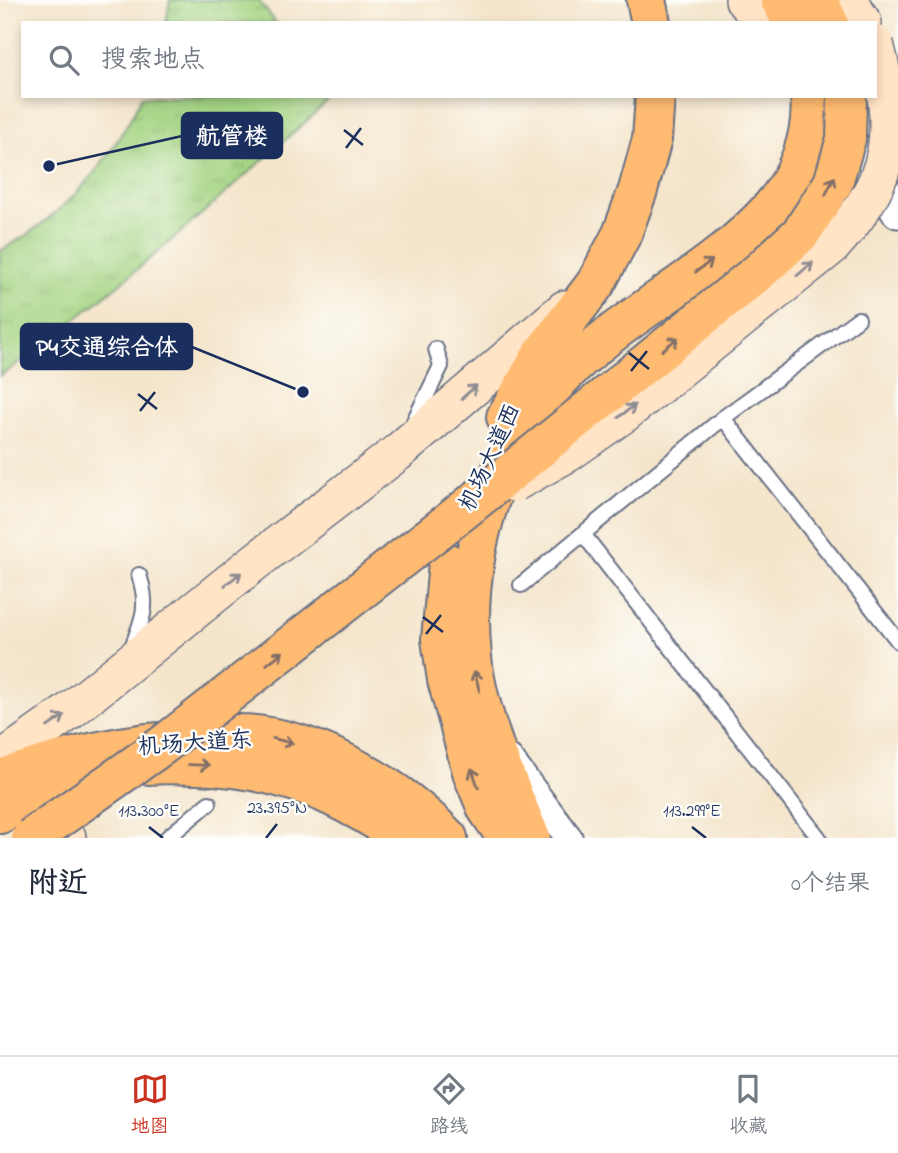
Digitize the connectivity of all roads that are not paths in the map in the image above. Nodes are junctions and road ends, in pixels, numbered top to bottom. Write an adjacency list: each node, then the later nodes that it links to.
1 (646, 0): 6 (highway)
2 (744, 0): 7 (main road)
3 (780, 0): 8 (highway)
4 (818, 0): 9 (highway)
5 (848, 0): 10 (main road)
6 (651, 21)
7 (762, 21)
8 (792, 21)
9 (828, 21)
10 (862, 21)
11 (877, 50): 24 (main road, one-way to 11, bridge)
12 (655, 98): 19 (highway, 机场大道西)
13 (810, 98): 30 (highway, one-way to 13)
14 (820, 98): 18 (street)
15 (828, 98): 17 (main road)
16 (847, 98): 24 (highway, one-way to 16, bridge)
17 (898, 181)
18 (898, 211)
19 (596, 283): 23 (main road, one-way to 19); 39 (highway, 机场大道西, one-way to 19)
20 (859, 318): 22 (lane)
21 (436, 349): 23 (lane)
22 (723, 418): 25 (lane); 28 (lane)
23 (397, 453): 29 (main road, one-way to 23)
24 (464, 510): 31 (highway, one-way to 24, bridge)
25 (583, 534): 27 (lane); 42 (lane)
26 (139, 575): 29 (lane)
27 (521, 585)
28 (898, 641)
29 (126, 664): 32 (main road, one-way to 29)
30 (492, 736): 40 (highway); 41 (street)
31 (163, 745): 34 (highway, bridge); 35 (main road, bridge)
32 (0, 761)
33 (209, 803): 36 (lane)
34 (11, 809): 37 (highway, one-way to 37); 38 (highway, 机场大道东, one-way to 38)
35 (66, 838)
36 (167, 838)
37 (404, 838)
38 (448, 838)
39 (507, 838)
40 (531, 838)
41 (569, 838)
42 (819, 838)

